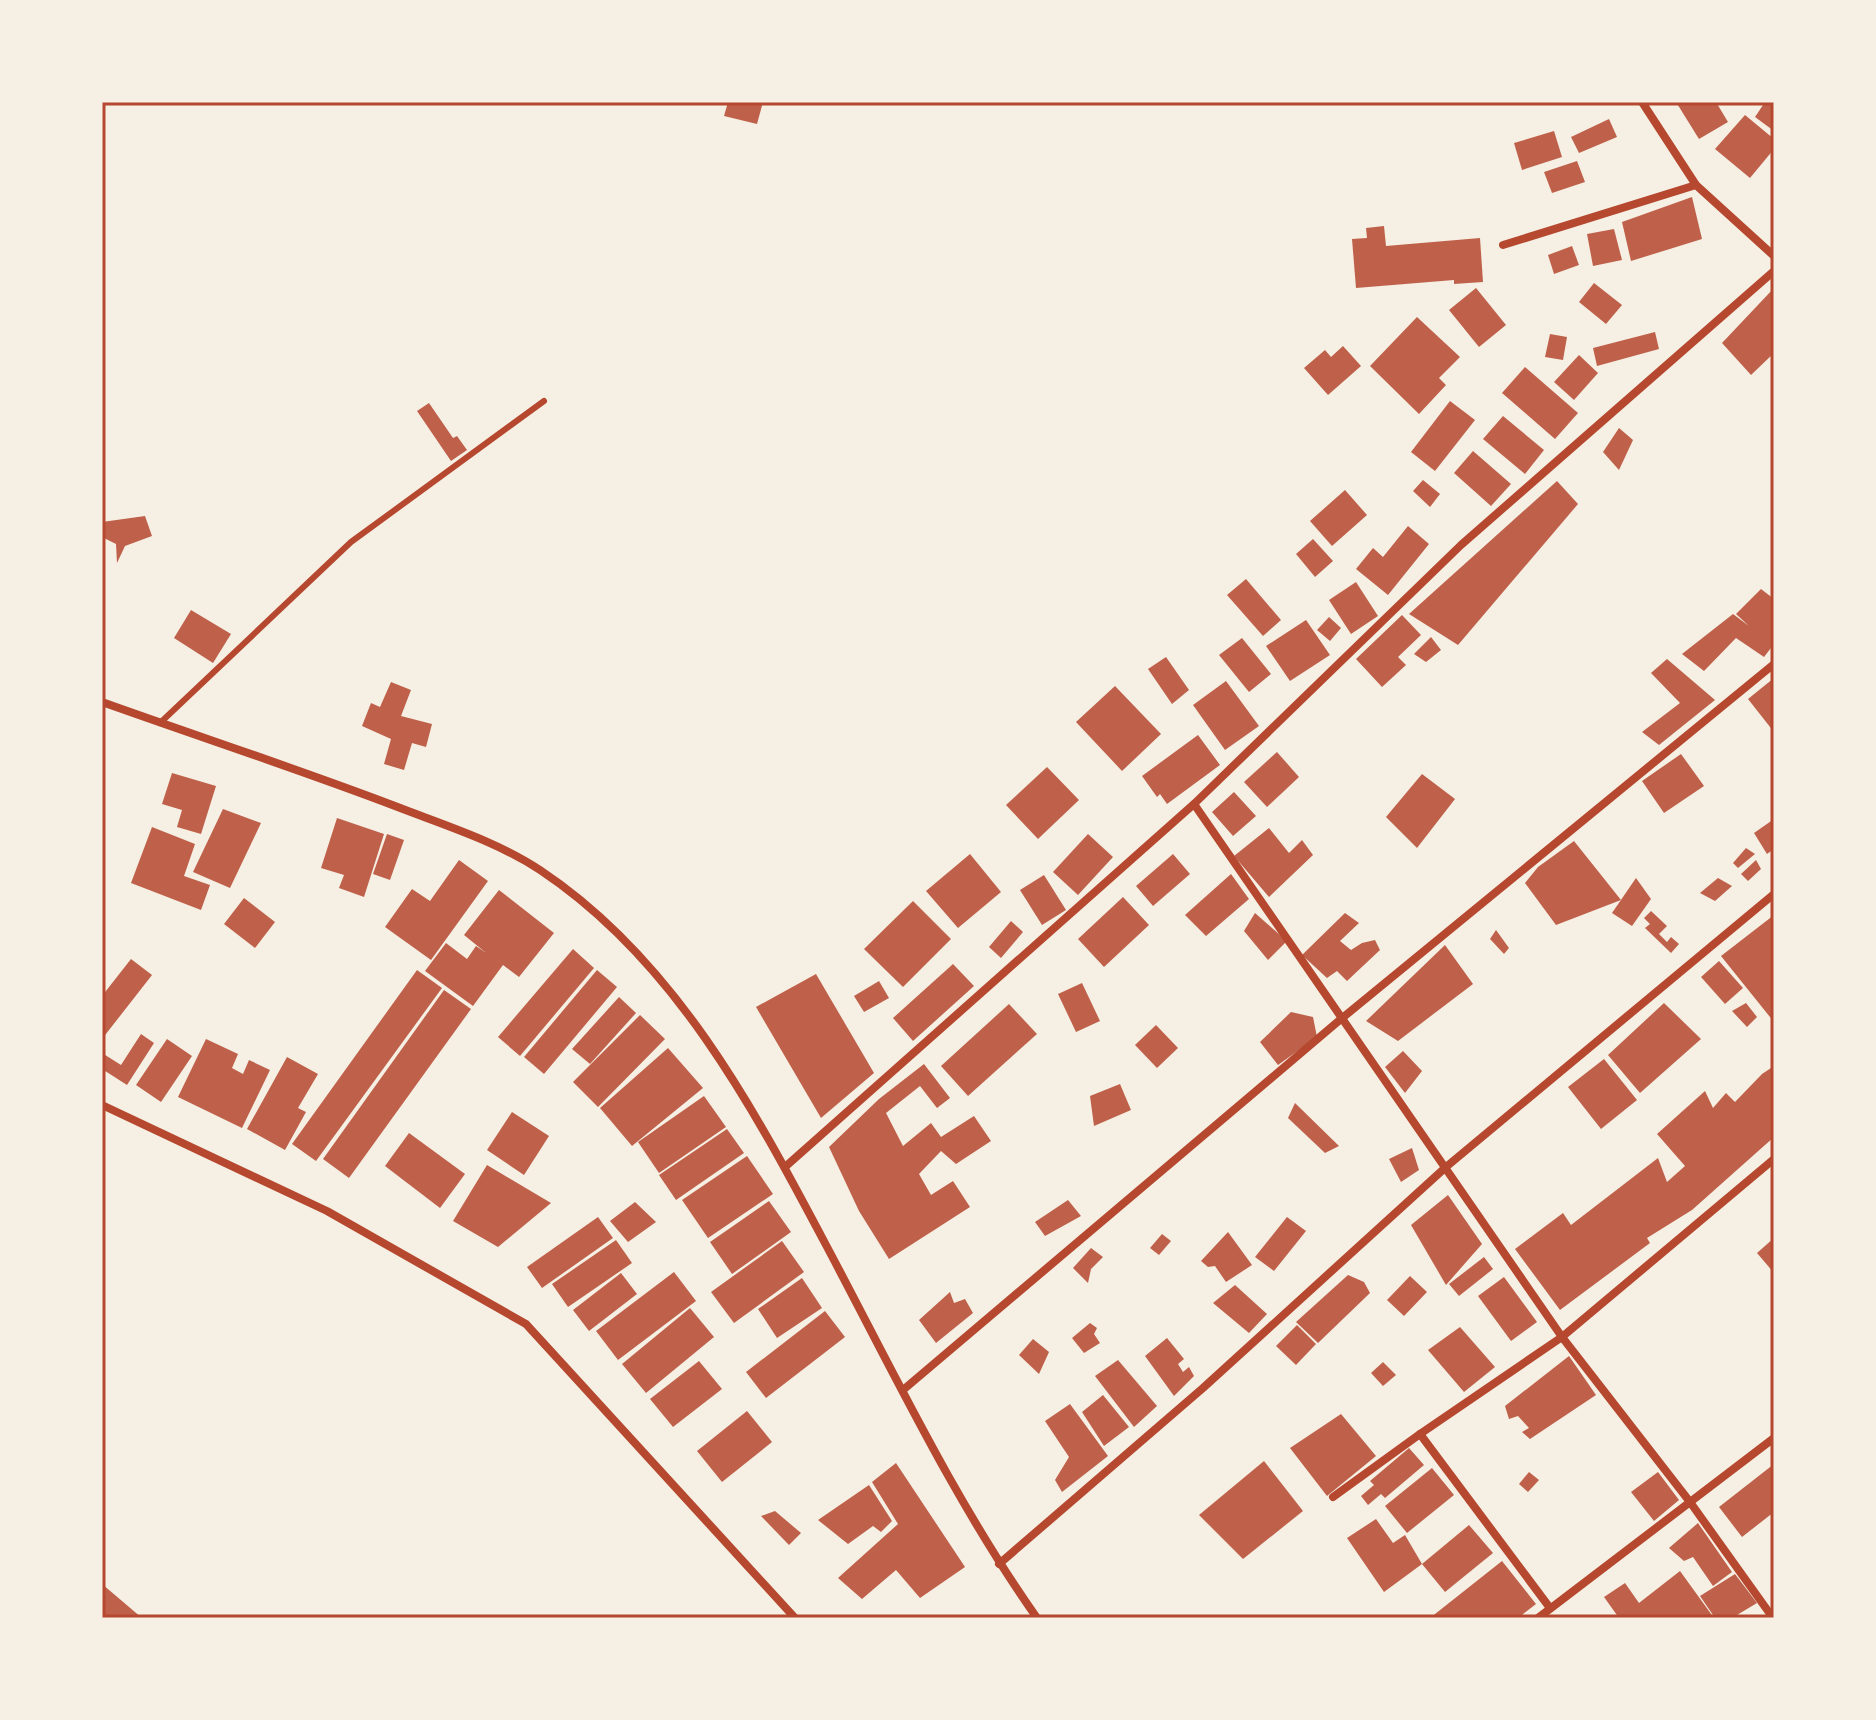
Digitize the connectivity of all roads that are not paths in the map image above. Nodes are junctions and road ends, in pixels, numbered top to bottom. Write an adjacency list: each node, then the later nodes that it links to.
1 (1642, 102): 2 (street)
2 (1696, 185): 3 (street); 4 (street)
3 (1503, 245)
4 (1774, 256)
5 (1774, 271): 10 (street)
6 (544, 401): 9 (lane)
7 (1774, 664): 12 (street)
8 (102, 702): 9 (street)
9 (160, 723): 15 (street)
10 (1194, 804): 12 (street); 15 (street)
11 (1774, 894): 16 (street)
12 (1341, 1019): 16 (street); 18 (street)
13 (102, 1105): 25 (street)
14 (1774, 1159): 17 (street)
15 (785, 1167): 18 (street)
16 (1446, 1167): 17 (street); 23 (street)
17 (1562, 1337): 19 (street); 22 (street)
18 (903, 1390): 23 (street)
19 (1420, 1434): 21 (street); 24 (street)
20 (1774, 1438): 22 (street)
21 (1333, 1497)
22 (1690, 1502): 24 (street); 28 (street)
23 (999, 1564): 26 (street)
24 (1550, 1608): 27 (street)
25 (795, 1618)
26 (1037, 1618)
27 (1538, 1618)
28 (1773, 1618)

